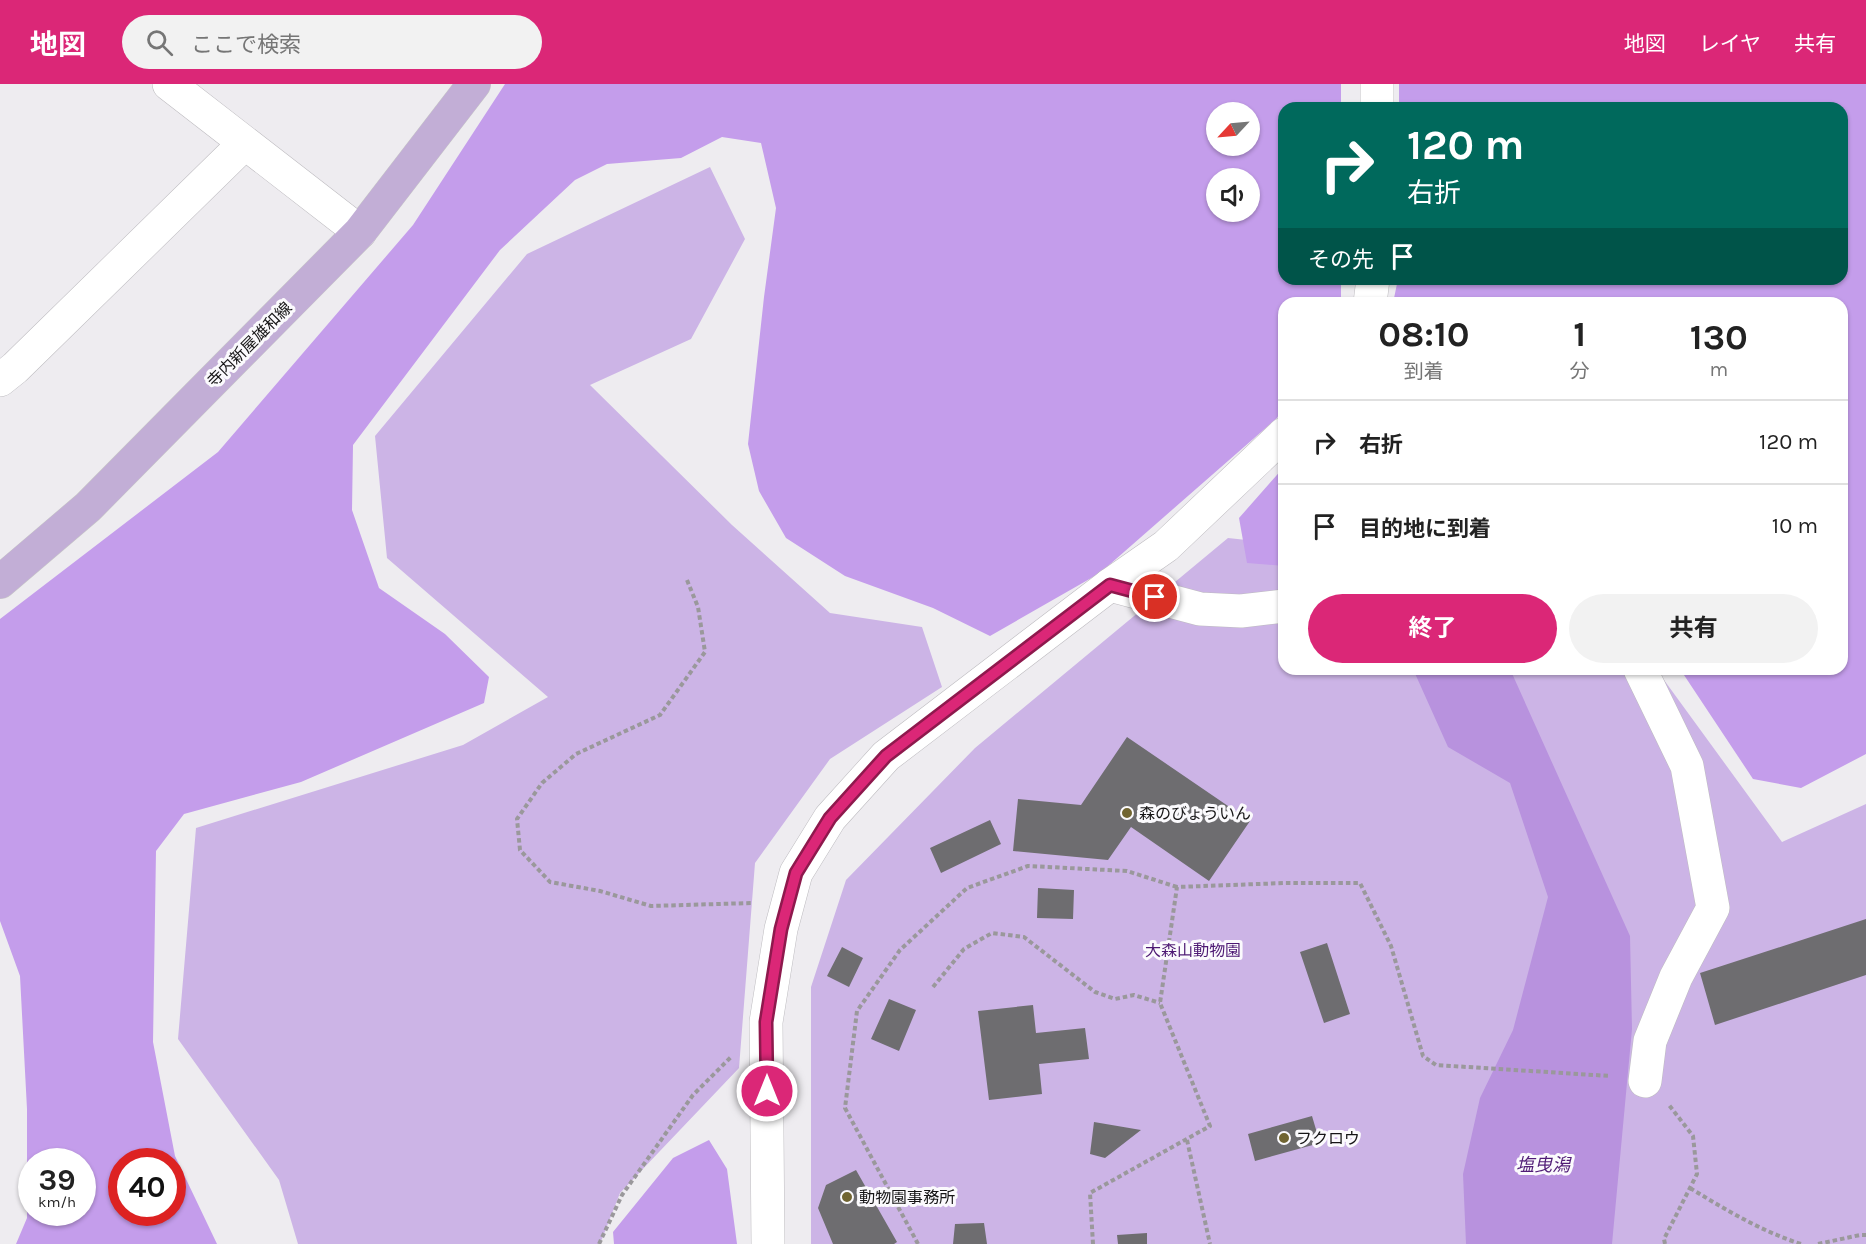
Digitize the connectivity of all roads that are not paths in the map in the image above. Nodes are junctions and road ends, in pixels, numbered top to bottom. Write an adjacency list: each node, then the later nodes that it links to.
1 (169, 84): 5 (street)
2 (474, 84): 6 (main road, 寺内新屋雄和線)
3 (1377, 84): 4 (street)
4 (1377, 102)
5 (245, 143): 6 (street); 7 (street)
6 (360, 232): 9 (main road, 寺内新屋雄和線)
7 (0, 380)
8 (1278, 440): 10 (street)
9 (0, 582)
10 (1110, 585): 11 (street); 14 (street)
11 (1278, 607)
12 (1643, 675): 13 (street)
13 (1640, 1079)
14 (768, 1244)

